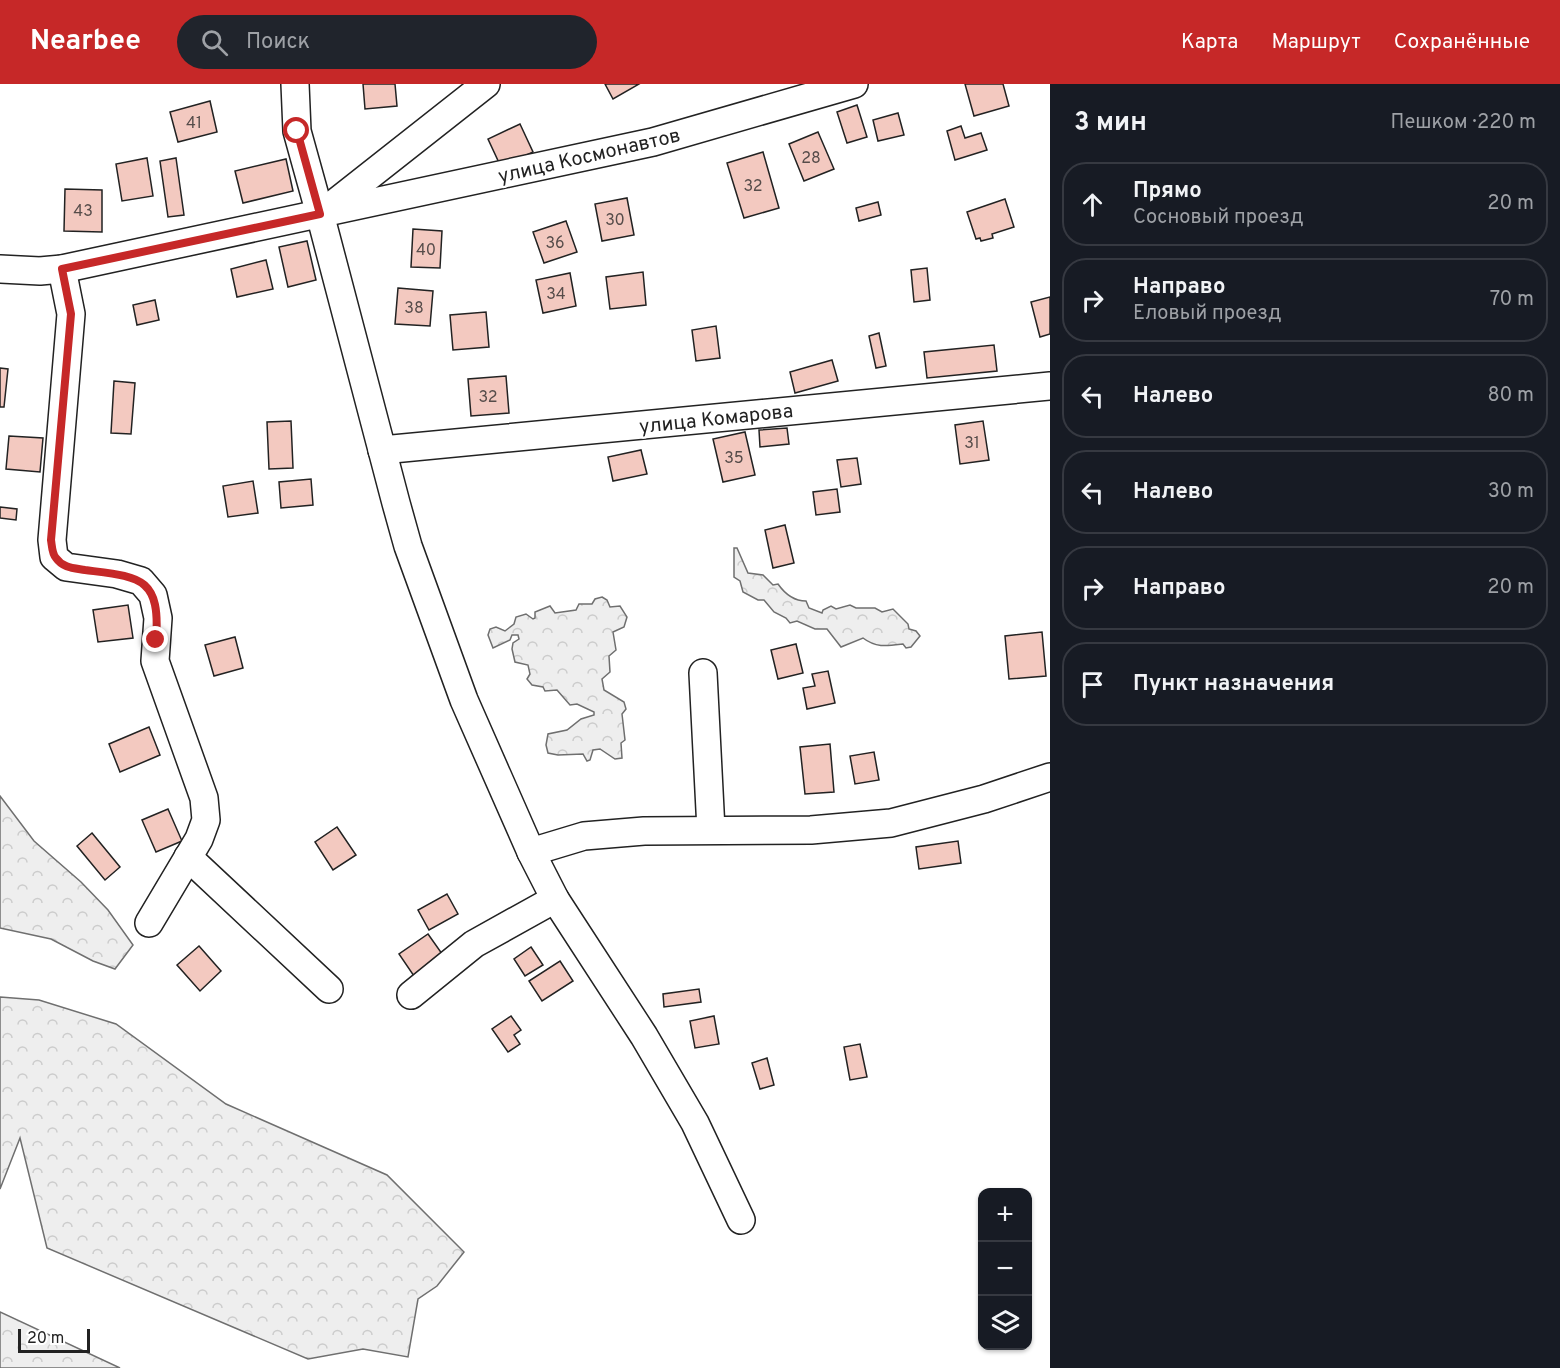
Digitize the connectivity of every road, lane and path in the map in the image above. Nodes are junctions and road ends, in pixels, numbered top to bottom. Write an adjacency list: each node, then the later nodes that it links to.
1 (295, 84): 4 (street)
2 (486, 84): 4 (street)
3 (854, 84): 4 (street, улица Космонавтов)
4 (320, 214): 6 (street, улица Космонавтов); 8 (street)
5 (0, 269): 6 (street, улица Космонавтов)
6 (62, 269): 13 (street)
7 (1050, 386): 8 (street, улица Комарова)
8 (382, 450): 12 (street)
9 (703, 673): 11 (street)
10 (1050, 777): 11 (street)
11 (711, 830): 12 (street)
12 (531, 852): 14 (street)
13 (188, 857): 15 (street); 16 (street)
14 (555, 899): 17 (street); 18 (street)
15 (149, 923)
16 (329, 989)
17 (411, 995)
18 (741, 1220)

